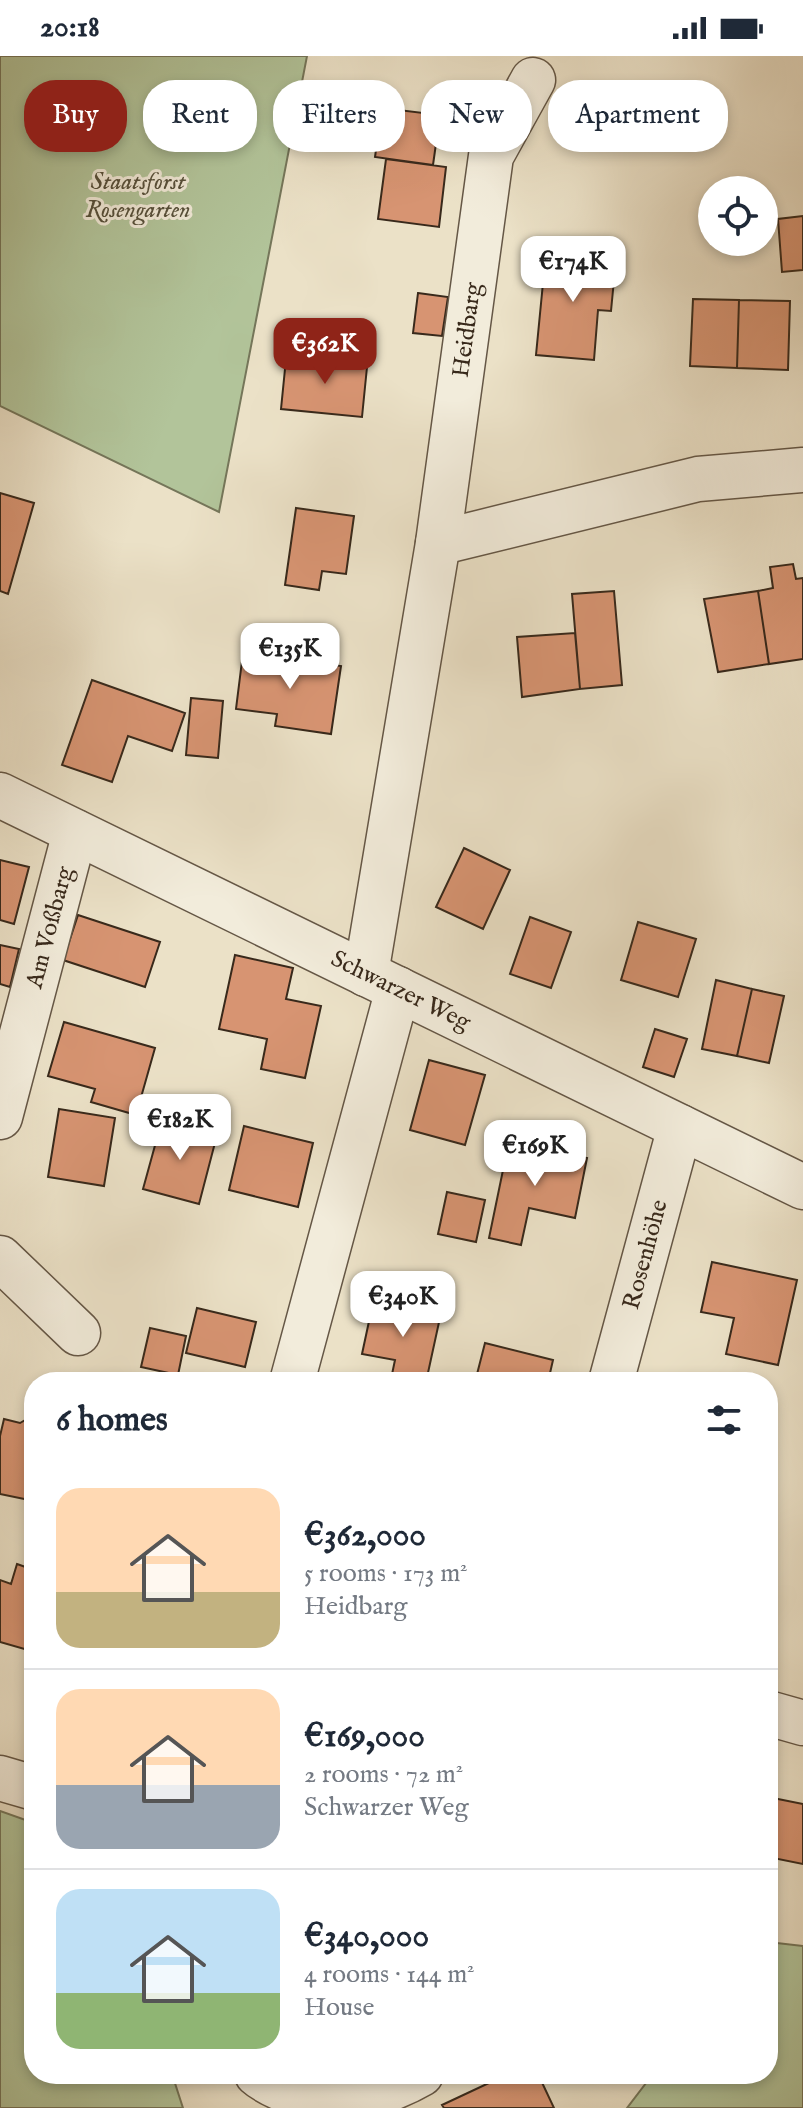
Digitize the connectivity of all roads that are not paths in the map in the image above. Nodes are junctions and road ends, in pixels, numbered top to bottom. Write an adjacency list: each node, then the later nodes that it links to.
1 (533, 80): 3 (street, Heidbarg)
2 (803, 470): 3 (street)
3 (438, 543): 6 (street, Heidbarg)
4 (0, 795): 5 (street, Schwarzer Weg)
5 (75, 832): 6 (street, Schwarzer Weg); 7 (street, Am Voßbarg)
6 (382, 982): 8 (street, Schwarzer Weg); 12 (street, Heidbarg)
7 (0, 1117)
8 (680, 1127): 9 (street, Schwarzer Weg); 13 (street, Rosenhöhe)
9 (803, 1187)
10 (0, 1258): 11 (street)
11 (78, 1333)
12 (294, 1372)
13 (614, 1372)
14 (778, 1716): 15 (street)
15 (803, 1723)
16 (0, 1778): 17 (street)
17 (24, 1785)
18 (268, 2084): 19 (street)
19 (404, 2084)

